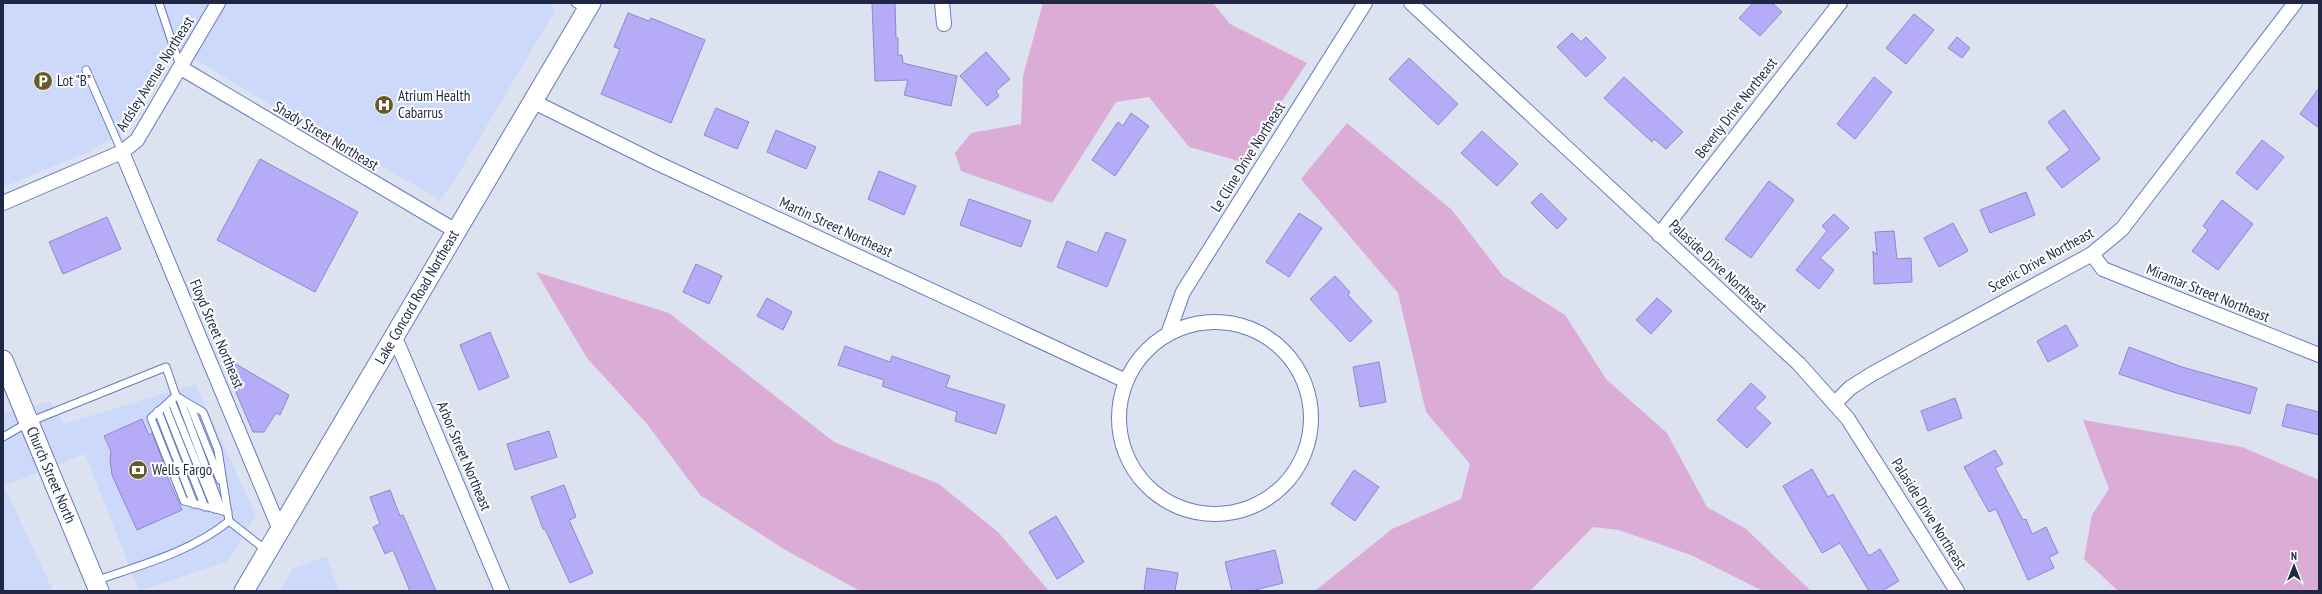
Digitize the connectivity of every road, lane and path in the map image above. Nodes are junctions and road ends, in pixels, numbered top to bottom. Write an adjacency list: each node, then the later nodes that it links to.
1 (159, 3): 10 (lane)
2 (218, 3): 10 (street, Ardsley Avenue Northeast)
3 (942, 3): 9 (street)
4 (1365, 3): 18 (street, Le Cline Drive Northeast)
5 (1410, 3): 16 (street, Palaside Drive Northeast)
6 (1840, 3): 16 (street, Beverly Drive Northeast)
7 (2295, 3): 17 (street, Scenic Drive Northeast)
8 (584, 5): 12 (main road, Lake Concord Road Northeast)
9 (944, 24)
10 (181, 68): 13 (street, Ardsley Avenue Northeast); 15 (street, Shady Street Northeast)
11 (86, 70): 13 (lane)
12 (532, 101): 15 (main road, Lake Concord Road Northeast); 22 (street, Martin Street Northeast)
13 (122, 152): 14 (street, Ardsley Avenue Northeast); 31 (street, Floyd Street Northeast)
14 (3, 203)
15 (456, 231): 19 (main road, Lake Concord Road Northeast)
16 (1659, 235): 24 (street, Palaside Drive Northeast)
17 (2092, 254): 20 (street, Miramar Street Northeast); 24 (street, Scenic Drive Northeast)
18 (1168, 334): 22 (street); 22 (street)
19 (394, 335): 31 (main road, Lake Concord Road Northeast); 35 (street, Arbor Street Northeast)
20 (2319, 355)
21 (3, 360): 26 (main road, Church Street North)
22 (1126, 381)
23 (176, 398): 25 (lane); 26 (lane); 29 (lane); 29 (lane)
24 (1835, 403): 36 (street, Palaside Drive Northeast)
25 (165, 406): 28 (lane); 28 (lane)
26 (29, 422): 27 (lane); 33 (main road, Church Street North)
27 (3, 437)
28 (205, 507): 29 (lane)
29 (222, 511): 30 (lane)
30 (229, 521): 32 (lane); 33 (lane)
31 (280, 530): 32 (main road, Lake Concord Road Northeast)
32 (268, 551): 34 (main road, Lake Concord Road Northeast)
33 (97, 586)
34 (244, 591)
35 (502, 591)
36 (1957, 591)

